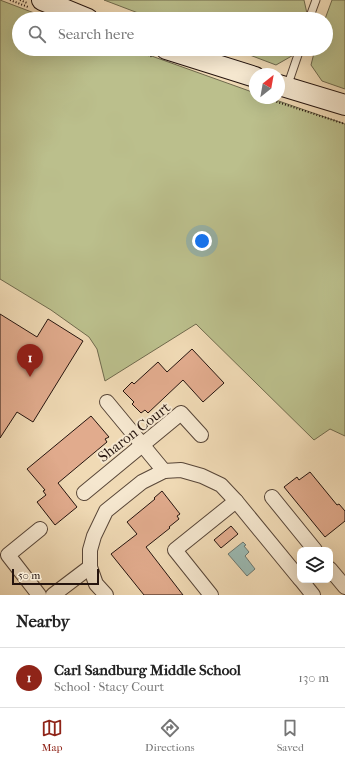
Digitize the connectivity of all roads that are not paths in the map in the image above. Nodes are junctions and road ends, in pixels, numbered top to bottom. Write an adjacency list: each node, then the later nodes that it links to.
1 (42, 0): 3 (main road)
2 (316, 0): 4 (lane)
3 (71, 12)
4 (312, 12)
5 (188, 56): 7 (main road)
6 (297, 56): 8 (lane)
7 (249, 75)
8 (285, 82)
9 (285, 87): 10 (main road)
10 (345, 105)
11 (107, 402): 13 (street)
12 (201, 435): 13 (street, Sharon Court)
13 (142, 446): 14 (street); 15 (street, Sharon Court)
14 (164, 471): 17 (street); 20 (street)
15 (84, 493)
16 (272, 496): 19 (street)
17 (236, 501): 22 (street); 28 (street)
18 (40, 529): 25 (street)
19 (313, 547)
20 (90, 567): 26 (street); 27 (street)
21 (333, 573): 24 (street)
22 (297, 574)
23 (304, 583): 29 (street)
24 (345, 587)
25 (39, 595)
26 (53, 595)
27 (106, 595)
28 (211, 595)
29 (313, 595)

